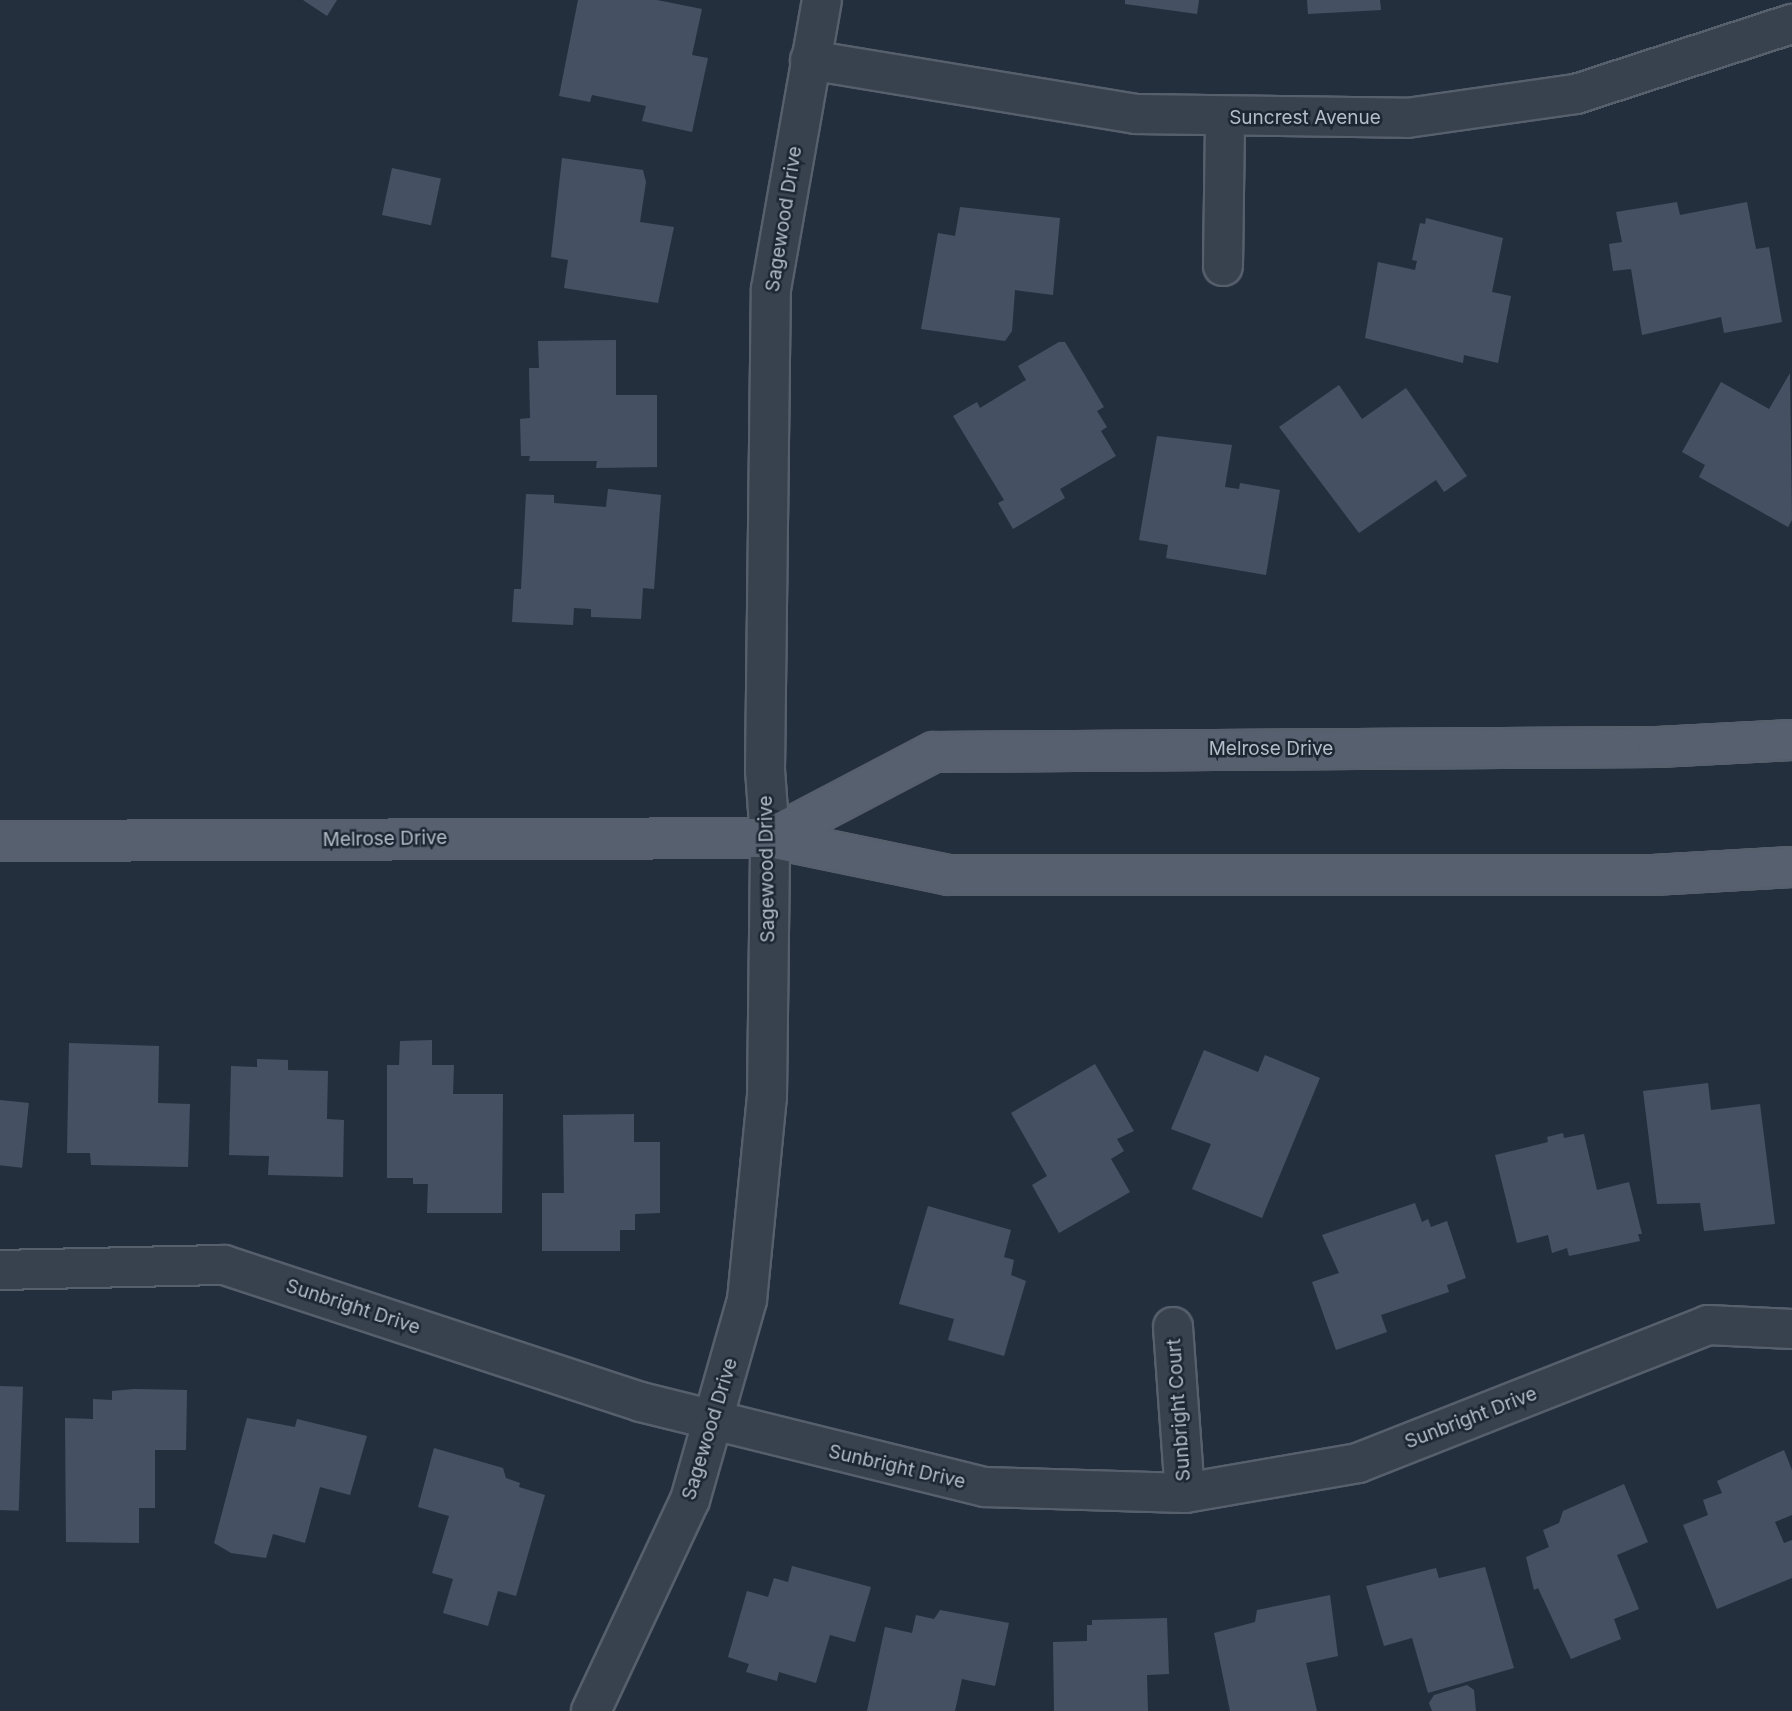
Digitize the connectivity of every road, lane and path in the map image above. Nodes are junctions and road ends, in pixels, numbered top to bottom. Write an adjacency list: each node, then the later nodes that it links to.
1 (822, 0): 3 (street, Sagewood Drive)
2 (1792, 24): 4 (street, Suncrest Avenue)
3 (810, 60): 4 (street, Suncrest Avenue); 7 (street, Sagewood Drive)
4 (1225, 118): 5 (street)
5 (1223, 265)
6 (1792, 740): 7 (main road, Melrose Drive)
7 (770, 838): 8 (main road, Melrose Drive); 9 (main road, Melrose Drive); 13 (street, Sagewood Drive)
8 (0, 841)
9 (1792, 867)
10 (0, 1270): 13 (street, Sunbright Drive)
11 (1173, 1327): 14 (street, Sunbright Court)
12 (1792, 1329): 14 (street, Sunbright Drive)
13 (715, 1422): 14 (street, Sunbright Drive); 15 (street, Sagewood Drive)
14 (1185, 1493)
15 (591, 1711)

